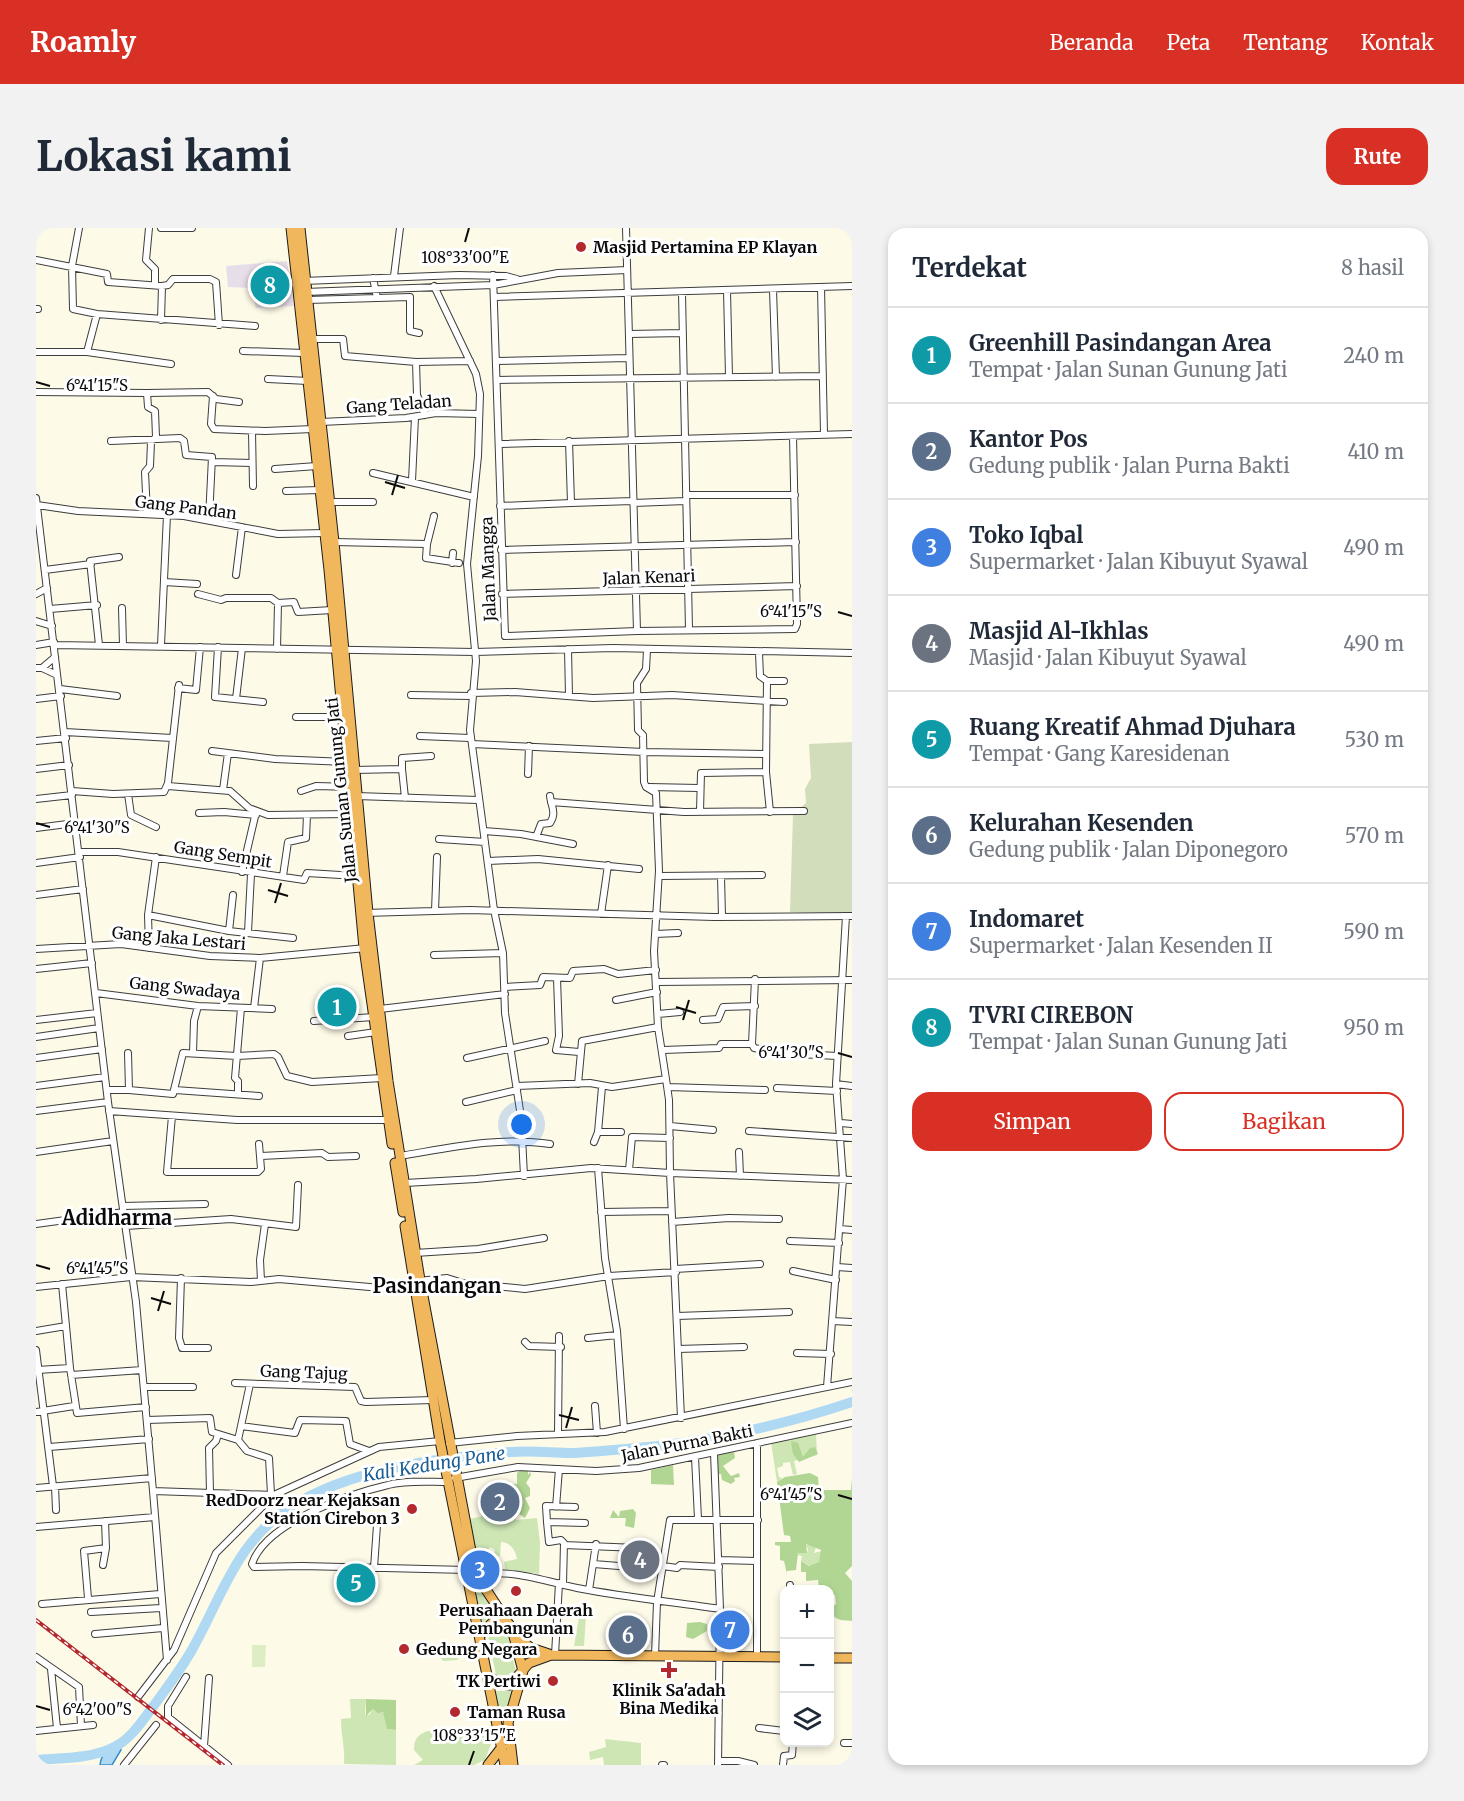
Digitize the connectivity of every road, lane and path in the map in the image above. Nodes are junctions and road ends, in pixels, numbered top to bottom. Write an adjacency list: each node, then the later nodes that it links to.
1 (80, 228): 10 (street)
2 (149, 228): 19 (street)
3 (161, 228): 4 (street)
4 (192, 228)
5 (291, 228): 17 (highway)
6 (300, 228): 17 (highway)
7 (400, 228): 13 (street)
8 (626, 228): 11 (street)
9 (36, 260): 10 (street)
10 (72, 266): 19 (street); 32 (street)
11 (627, 270): 16 (street); 27 (street)
12 (493, 275): 14 (street); 16 (street); 18 (street, Jalan Mangga)
13 (394, 276): 14 (street); 15 (street)
14 (411, 276): 22 (street)
15 (373, 278): 17 (street); 24 (street)
16 (517, 279): 18 (street)
17 (300, 281): 29 (highway)
18 (493, 285): 20 (street); 30 (street, Jalan Mangga)
19 (158, 286): 33 (street); 34 (street)
20 (434, 286): 22 (street); 45 (street)
21 (852, 286): 23 (street)
22 (412, 287): 24 (street)
23 (821, 287): 26 (street); 52 (street)
24 (373, 289): 29 (street); 31 (street)
25 (727, 290): 26 (street); 28 (street); 53 (street)
26 (773, 290): 51 (street)
27 (628, 293): 28 (street); 30 (street); 38 (street)
28 (682, 293): 37 (street)
29 (303, 295): 31 (street); 39 (highway); 43 (highway)
30 (494, 297): 46 (street, Jalan Mangga)
31 (376, 298): 36 (street)
32 (97, 314): 33 (street); 42 (street)
33 (161, 320): 34 (street)
34 (219, 325): 35 (street)
35 (255, 326)
36 (419, 333)
37 (683, 333): 38 (street); 50 (street)
38 (629, 334): 44 (street)
39 (312, 339): 47 (street); 64 (highway)
40 (243, 351): 43 (street)
41 (36, 352): 42 (street)
42 (87, 352): 48 (street)
43 (304, 353): 56 (highway)
44 (629, 358): 46 (street); 49 (street)
45 (470, 361): 47 (street); 61 (street)
46 (496, 361): 55 (street, Jalan Mangga)
47 (416, 362): 62 (street)
48 (171, 364)
49 (629, 376): 50 (street); 55 (street); 71 (street)
50 (685, 376): 53 (street); 70 (street)
51 (776, 376): 52 (street); 53 (street)
52 (823, 376): 66 (street)
53 (729, 377)
54 (268, 379): 56 (street)
55 (497, 380): 74 (street, Jalan Mangga)
56 (308, 381): 64 (highway)
57 (36, 392): 58 (street)
58 (147, 393): 59 (street); 69 (street)
59 (213, 396): 60 (street); 65 (street, Gang Teladan)
60 (239, 402)
61 (479, 414): 62 (street, Gang Teladan); 85 (street)
62 (424, 415): 63 (street, Gang Teladan)
63 (415, 417): 64 (street, Gang Teladan); 80 (street)
64 (316, 425): 65 (street, Gang Teladan); 77 (highway); 88 (highway)
65 (252, 431): 76 (street)
66 (824, 434): 67 (street); 68 (street)
67 (852, 434)
68 (793, 436): 70 (street); 84 (street)
69 (156, 437): 72 (street); 75 (street); 93 (street)
70 (686, 438): 71 (street); 86 (street)
71 (631, 439): 73 (street); 90 (street)
72 (111, 441)
73 (569, 441): 74 (street); 91 (street)
74 (500, 444): 92 (street, Jalan Mangga)
75 (213, 462): 76 (street); 97 (street)
76 (252, 463): 81 (street)
77 (317, 466): 78 (street); 82 (highway)
78 (274, 469)
79 (373, 473): 80 (street)
80 (412, 481): 85 (street)
81 (253, 486)
82 (320, 490): 83 (street); 99 (highway)
83 (286, 491)
84 (795, 495): 86 (street); 101 (street)
85 (474, 498): 142 (street)
86 (686, 498): 90 (street); 103 (street)
87 (36, 502): 93 (street, Gang Pandan); 96 (street)
88 (329, 502): 89 (street); 99 (highway)
89 (373, 502)
90 (633, 502): 91 (street); 104 (street)
91 (571, 504): 92 (street)
92 (500, 506): 105 (street, Jalan Mangga)
93 (147, 514): 94 (street, Gang Pandan)
94 (167, 515): 97 (street, Gang Pandan); 111 (street)
95 (434, 516): 102 (street)
96 (37, 518): 100 (street)
97 (209, 519): 98 (street, Gang Pandan)
98 (242, 526): 99 (street, Gang Pandan); 110 (street)
99 (330, 536): 102 (street, Gang Pandan); 112 (highway)
100 (39, 539): 109 (street)
101 (796, 542): 103 (street); 114 (street)
102 (427, 544): 106 (street)
103 (686, 544): 104 (street); 116 (street)
104 (634, 546): 105 (street); 117 (street)
105 (501, 550): 120 (street, Jalan Mangga)
106 (453, 553)
107 (119, 557): 108 (street)
108 (91, 564): 109 (street); 122 (street)
109 (45, 570): 115 (street)
110 (236, 575)
111 (164, 582): 113 (street); 133 (street)
112 (333, 583): 125 (highway); 139 (highway, Jalan Sunan Gunung Jati)
113 (197, 584)
114 (797, 586): 116 (street, Jalan Kenari); 128 (street, Jalan Mangga)
115 (47, 588): 118 (street); 124 (street)
116 (686, 589): 117 (street, Jalan Kenari); 128 (street)
117 (636, 591): 120 (street, Jalan Kenari); 129 (street)
118 (36, 594)
119 (198, 594): 121 (street)
120 (502, 594): 129 (street, Jalan Mangga)
121 (278, 603): 125 (street); 138 (street)
122 (97, 605): 124 (street); 132 (street)
123 (122, 608): 134 (street)
124 (50, 609): 127 (street)
125 (332, 610): 139 (highway)
126 (36, 621): 127 (street)
127 (52, 626): 130 (street)
128 (689, 630): 129 (street, Jalan Mangga)
129 (637, 631)
130 (54, 644): 131 (street); 132 (street); 145 (street)
131 (36, 645)
132 (99, 645): 134 (street)
133 (161, 645): 134 (street); 135 (street)
134 (123, 646)
135 (200, 647): 136 (street); 165 (street)
136 (218, 647): 137 (street); 157 (street)
137 (242, 648): 138 (street); 157 (street)
138 (277, 649): 139 (street)
139 (339, 649): 142 (street); 162 (highway); 174 (highway, Jalan Sunan Gunung Jati)
140 (568, 650): 141 (street); 142 (street); 155 (street)
141 (647, 650): 143 (street); 153 (street)
142 (475, 652): 151 (street)
143 (759, 653): 144 (street); 148 (street)
144 (852, 653)
145 (55, 657): 146 (street); 147 (street)
146 (39, 668): 147 (street)
147 (57, 675): 150 (street)
148 (767, 681): 149 (street); 159 (street)
149 (784, 681)
150 (60, 692): 154 (street); 156 (street); 163 (street)
151 (471, 694): 152 (street); 155 (street); 167 (street)
152 (411, 695)
153 (636, 695): 155 (street); 159 (street); 170 (street)
154 (117, 696)
155 (569, 696)
156 (36, 699)
157 (236, 699): 158 (street)
158 (263, 702)
159 (767, 702): 160 (street); 172 (street)
160 (784, 702)
161 (296, 717): 162 (street)
162 (342, 717): 174 (highway)
163 (65, 735): 165 (street); 166 (street); 175 (street)
164 (420, 736): 167 (street)
165 (172, 738): 181 (street)
166 (36, 741)
167 (471, 741): 168 (street); 191 (street)
168 (529, 746): 170 (street); 180 (street)
169 (212, 751): 171 (street)
170 (644, 752): 172 (street); 182 (street)
171 (228, 753): 174 (street); 184 (street)
172 (766, 754): 179 (street)
173 (432, 756): 177 (street)
174 (348, 757): 178 (highway, Jalan Sunan Gunung Jati); 185 (highway)
175 (69, 765): 176 (street); 187 (street)
176 (36, 769)
177 (402, 769): 178 (street); 189 (street)
178 (354, 770): 185 (highway, Jalan Sunan Gunung Jati)
179 (766, 772): 183 (street); 195 (street)
180 (528, 774)
181 (168, 786): 184 (street); 188 (street)
182 (646, 787): 183 (street); 193 (street)
183 (699, 788): 194 (street)
184 (223, 790): 198 (street)
185 (353, 790): 186 (street); 189 (street); 192 (highway)
186 (301, 791)
187 (72, 793): 188 (street); 190 (street); 200 (street)
188 (128, 794): 201 (street)
189 (405, 798): 191 (street)
190 (36, 799)
191 (478, 800): 203 (street)
192 (352, 809): 199 (street); 207 (highway)
193 (658, 810): 194 (street); 204 (street); 221 (street)
194 (700, 812): 195 (street)
195 (770, 812): 196 (street)
196 (804, 812)
197 (199, 813): 198 (street)
198 (256, 813): 199 (street); 216 (street)
199 (307, 815): 219 (street)
200 (75, 823): 202 (street); 209 (street)
201 (156, 827)
202 (36, 828)
203 (484, 831): 204 (street); 206 (street)
204 (536, 837): 208 (street)
205 (439, 839): 206 (street)
206 (485, 842): 212 (street)
207 (358, 844): 220 (highway); 228 (highway, Jalan Sunan Gunung Jati)
208 (573, 844)
209 (80, 854): 210 (street, Gang Sempit); 213 (street, Gang Sempit); 223 (street)
210 (156, 857): 216 (street, Gang Sempit); 230 (street)
211 (437, 857): 227 (street)
212 (488, 861): 214 (street); 226 (street)
213 (36, 863)
214 (608, 865): 215 (street); 229 (street)
215 (639, 869)
216 (242, 872): 217 (street, Gang Sempit)
217 (251, 874): 219 (street, Gang Sempit); 235 (street)
218 (762, 875): 222 (street)
219 (283, 876): 220 (street, Gang Sempit)
220 (357, 876): 228 (highway)
221 (659, 876): 222 (street); 231 (street)
222 (720, 876): 233 (street)
223 (83, 890): 224 (street); 239 (street)
224 (36, 895)
225 (233, 895): 234 (street)
226 (494, 910): 227 (street); 229 (street); 243 (street)
227 (435, 911): 228 (street)
228 (365, 913): 241 (highway)
229 (601, 914): 231 (street)
230 (148, 915): 234 (street); 240 (street)
231 (655, 916): 233 (street); 237 (street)
232 (849, 916): 233 (street); 251 (street)
233 (722, 917)
234 (229, 931): 235 (street)
235 (248, 932): 238 (street)
236 (678, 933): 237 (street)
237 (655, 934): 248 (street)
238 (293, 938)
239 (90, 944): 240 (street, Gang Jaka Lestari); 242 (street, Gang Jaka Lestari); 246 (street)
240 (149, 948): 245 (street, Gang Jaka Lestari)
241 (368, 948): 245 (street, Gang Jaka Lestari); 265 (highway)
242 (36, 949)
243 (503, 952): 244 (street); 254 (street)
244 (434, 955)
245 (260, 958): 261 (street)
246 (92, 963): 247 (street); 256 (street)
247 (36, 969)
248 (656, 970): 249 (street); 253 (street)
249 (557, 978): 254 (street); 280 (street)
250 (755, 980): 251 (street); 253 (street); 259 (street)
251 (844, 980): 252 (street); 284 (street)
252 (852, 980)
253 (657, 982): 255 (street)
254 (505, 990): 265 (street); 278 (street)
255 (657, 992): 257 (street); 266 (street)
256 (96, 993): 258 (street, Gang Swadaya); 263 (street)
257 (616, 1000)
258 (198, 1006): 260 (street, Gang Swadaya); 282 (street)
259 (755, 1006): 268 (street); 276 (street)
260 (241, 1008): 261 (street, Gang Swadaya); 283 (street)
261 (254, 1008): 262 (street, Gang Swadaya)
262 (272, 1009)
263 (98, 1012): 267 (street); 271 (street)
264 (680, 1012): 266 (street)
265 (377, 1013): 269 (street); 272 (highway); 287 (highway)
266 (658, 1014): 270 (street)
267 (36, 1020)
268 (703, 1020)
269 (314, 1021)
270 (658, 1027): 279 (street); 280 (street)
271 (99, 1028): 274 (street); 277 (street)
272 (376, 1032): 273 (street); 287 (highway)
273 (348, 1036)
274 (36, 1037)
275 (545, 1041): 278 (street)
276 (752, 1044): 279 (street); 284 (street)
277 (102, 1049): 285 (street); 288 (street)
278 (511, 1050): 286 (street); 296 (street)
279 (663, 1050): 289 (street)
280 (579, 1052): 291 (street)
281 (128, 1053): 300 (street)
282 (193, 1053): 283 (street); 301 (street)
283 (237, 1056): 290 (street); 303 (street)
284 (837, 1056): 298 (street)
285 (36, 1058)
286 (467, 1058)
287 (383, 1062): 290 (highway)
288 (105, 1077): 292 (street); 299 (street)
289 (666, 1079): 294 (street); 295 (street)
290 (384, 1080): 310 (highway)
291 (578, 1084): 294 (street); 296 (street)
292 (36, 1086)
293 (852, 1086): 298 (street)
294 (602, 1087): 317 (street)
295 (668, 1087): 302 (street); 313 (street)
296 (517, 1088): 306 (street); 322 (street)
297 (777, 1088): 298 (street)
298 (837, 1088): 311 (street)
299 (107, 1090): 300 (street); 305 (street)
300 (129, 1090): 301 (street)
301 (175, 1090): 303 (street)
302 (765, 1090)
303 (238, 1094): 304 (street)
304 (259, 1096)
305 (108, 1102): 307 (street); 308 (street)
306 (466, 1102)
307 (36, 1111)
308 (109, 1111): 309 (street); 321 (street)
309 (172, 1116): 310 (street); 328 (street)
310 (392, 1120): 330 (highway); 366 (highway)
311 (841, 1123): 312 (street); 319 (street)
312 (852, 1124)
313 (670, 1126): 314 (street); 318 (street)
314 (714, 1130)
315 (621, 1131): 317 (street)
316 (749, 1131): 319 (street)
317 (598, 1132): 323 (street)
318 (670, 1138): 332 (street); 333 (street)
319 (841, 1138): 320 (street); 336 (street)
320 (852, 1138)
321 (113, 1141): 326 (street); 341 (street)
322 (523, 1141): 325 (street); 330 (street); 334 (street)
323 (594, 1142)
324 (259, 1144): 328 (street)
325 (550, 1144)
326 (36, 1152)
327 (739, 1152): 335 (street)
328 (261, 1156): 329 (street)
329 (356, 1156)
330 (400, 1156): 338 (highway)
331 (598, 1168): 332 (street); 334 (street); 343 (street)
332 (629, 1170): 333 (street)
333 (670, 1173): 335 (street); 342 (street)
334 (524, 1176): 338 (street)
335 (740, 1176): 336 (street)
336 (843, 1179): 337 (street); 349 (street)
337 (852, 1180)
338 (405, 1183): 354 (highway)
339 (298, 1185): 347 (street)
340 (206, 1204): 341 (street)
341 (123, 1209): 346 (street); 348 (street)
342 (671, 1211): 343 (street); 345 (street)
343 (601, 1212): 360 (street)
344 (779, 1219): 345 (street)
345 (672, 1222): 358 (street)
346 (36, 1224)
347 (265, 1224): 348 (street); 364 (street)
348 (126, 1226): 361 (street)
349 (840, 1229): 350 (street); 353 (street)
350 (852, 1230)
351 (544, 1238): 354 (street)
352 (790, 1241): 353 (street)
353 (839, 1243): 356 (street)
354 (415, 1253): 366 (highway)
355 (760, 1264): 358 (street)
356 (837, 1268): 357 (street); 363 (street)
357 (852, 1268)
358 (676, 1271): 360 (street); 369 (street)
359 (793, 1271): 363 (street)
360 (609, 1276): 366 (street); 374 (street)
361 (131, 1277): 362 (street); 365 (street); 387 (street)
362 (181, 1278): 364 (street); 380 (street)
363 (836, 1280): 370 (street)
364 (261, 1281): 366 (street)
365 (62, 1284): 367 (street); 372 (street)
366 (416, 1284): 391 (highway)
367 (36, 1287)
368 (789, 1312): 369 (street)
369 (677, 1316): 381 (street)
370 (832, 1321): 371 (street); 384 (street)
371 (852, 1322)
372 (66, 1326): 373 (street); 385 (street)
373 (36, 1331)
374 (617, 1335): 376 (street); 405 (street)
375 (560, 1336): 378 (street)
376 (588, 1338)
377 (525, 1342): 378 (street)
378 (561, 1347): 408 (street)
379 (744, 1347): 381 (street)
380 (208, 1348)
381 (678, 1349): 401 (street)
382 (36, 1350): 386 (street)
383 (797, 1353): 384 (street)
384 (831, 1354): 395 (street)
385 (70, 1368): 386 (street); 388 (street)
386 (37, 1370): 400 (street)
387 (142, 1370): 388 (street); 393 (street)
388 (71, 1375): 397 (street)
389 (852, 1382): 395 (street)
390 (235, 1383): 392 (street, Gang Tajug)
391 (434, 1383): 396 (highway); 412 (highway)
392 (250, 1384): 396 (street, Gang Tajug); 404 (street)
393 (144, 1387): 394 (street); 399 (street)
394 (193, 1387)
395 (827, 1387): 401 (street)
396 (433, 1400): 412 (highway)
397 (74, 1406): 399 (street); 400 (street)
398 (595, 1406): 406 (street)
399 (146, 1407): 402 (street)
400 (39, 1411): 413 (street)
401 (681, 1418): 405 (street)
402 (147, 1420): 407 (street); 409 (street)
403 (852, 1423): 411 (street, Jalan Purna Bakti)
404 (241, 1426): 410 (street); 414 (street)
405 (624, 1429): 406 (street)
406 (597, 1433): 408 (street)
407 (218, 1434): 410 (street); 423 (street)
408 (558, 1434): 412 (street)
409 (149, 1439): 413 (street); 418 (street)
410 (238, 1440): 424 (street)
411 (758, 1443): 415 (street, Jalan Purna Bakti); 432 (street)
412 (445, 1444): 414 (street); 419 (highway)
413 (49, 1447): 420 (street)
414 (370, 1451): 424 (street)
415 (714, 1453): 416 (street, Jalan Purna Bakti); 431 (street)
416 (695, 1457): 417 (street, Jalan Purna Bakti); 430 (street)
417 (559, 1469): 419 (street, Jalan Purna Bakti); 425 (street)
418 (152, 1478): 420 (street); 422 (street)
419 (451, 1478): 449 (street, Jalan Purna Bakti); 450 (highway); 451 (highway)
420 (54, 1486): 421 (street); 428 (street)
421 (36, 1488)
422 (153, 1491): 423 (street); 429 (street)
423 (210, 1493): 424 (street)
424 (273, 1495): 474 (street)
425 (556, 1507): 426 (street); 435 (street)
426 (565, 1507): 427 (street); 434 (street)
427 (575, 1507)
428 (56, 1510)
429 (155, 1517): 433 (street); 454 (street)
430 (698, 1519): 431 (street); 447 (street)
431 (717, 1519): 432 (street); 445 (street)
432 (758, 1520): 443 (street)
433 (105, 1521): 438 (street); 441 (street)
434 (564, 1521): 435 (street); 436 (street)
435 (547, 1522): 440 (street)
436 (585, 1523)
437 (378, 1525): 449 (street)
438 (36, 1527)
439 (596, 1544): 440 (street); 442 (street); 444 (street)
440 (564, 1545): 452 (street)
441 (106, 1548): 446 (street); 455 (street)
442 (638, 1548)
443 (757, 1561): 445 (street); 470 (street)
444 (594, 1564): 448 (street); 453 (street)
445 (719, 1564): 447 (street); 459 (street)
446 (104, 1565)
447 (663, 1566): 456 (street)
448 (631, 1567)
449 (374, 1568): 450 (street)
450 (467, 1570): 464 (highway)
451 (477, 1576): 452 (street); 461 (highway)
452 (561, 1583): 453 (street); 466 (street)
453 (589, 1590): 456 (street)
454 (160, 1594): 455 (street); 458 (street)
455 (88, 1598): 457 (street)
456 (658, 1600): 459 (street); 467 (street)
457 (42, 1604)
458 (161, 1608): 460 (street); 462 (street)
459 (720, 1610): 469 (street)
460 (92, 1612)
461 (509, 1624): 464 (highway); 465 (highway)
462 (163, 1628): 463 (street); 474 (street)
463 (95, 1634)
464 (480, 1635): 478 (highway)
465 (515, 1635): 466 (highway); 476 (highway)
466 (553, 1655): 467 (highway); 476 (highway)
467 (655, 1656): 469 (highway)
468 (36, 1657): 475 (street)
469 (718, 1657): 470 (highway); 493 (street)
470 (756, 1657): 471 (highway)
471 (780, 1657)
472 (834, 1658): 473 (highway)
473 (852, 1658)
474 (167, 1660): 480 (street)
475 (51, 1669): 483 (street); 484 (street)
476 (523, 1671): 478 (highway); 498 (highway)
477 (186, 1677): 490 (street)
478 (489, 1677): 491 (highway)
479 (209, 1678): 490 (street)
480 (138, 1697)
481 (93, 1725): 483 (street)
482 (156, 1725): 494 (street)
483 (81, 1726): 484 (street)
484 (57, 1728): 486 (street)
485 (759, 1728): 487 (street)
486 (36, 1731)
487 (780, 1731)
488 (844, 1743): 489 (street)
489 (852, 1743)
490 (204, 1746): 495 (street)
491 (502, 1747): 496 (highway); 497 (highway)
492 (793, 1747): 500 (street)
493 (718, 1763): 499 (street)
494 (124, 1765)
495 (228, 1765)
496 (488, 1765)
497 (505, 1765)
498 (513, 1765)
499 (754, 1765)
500 (783, 1765)

